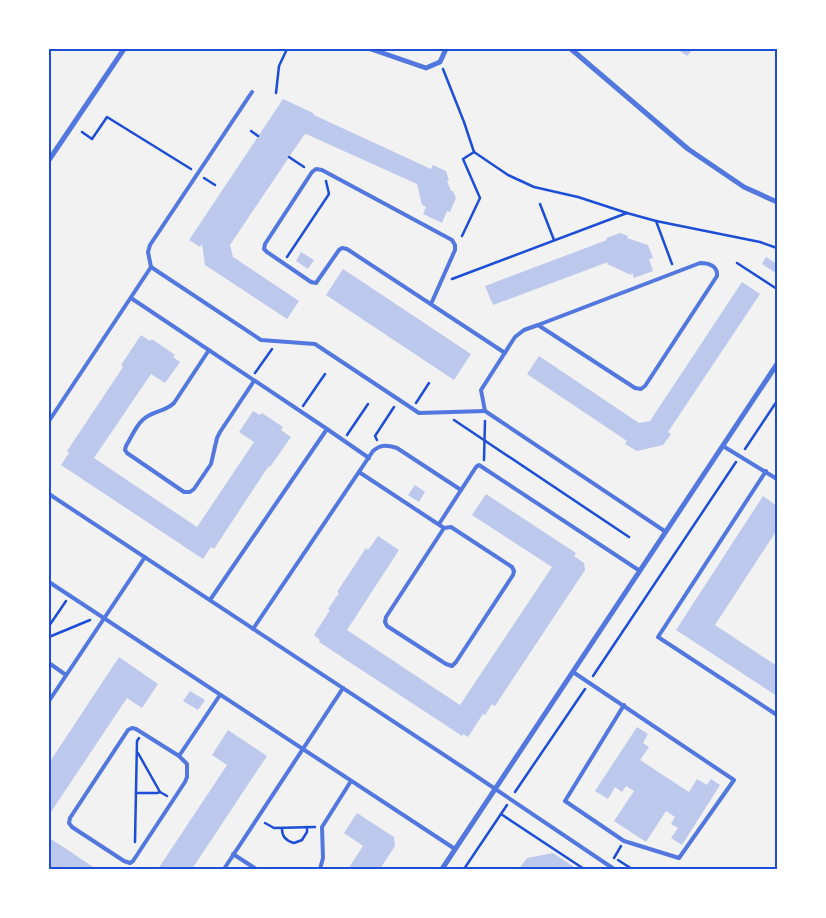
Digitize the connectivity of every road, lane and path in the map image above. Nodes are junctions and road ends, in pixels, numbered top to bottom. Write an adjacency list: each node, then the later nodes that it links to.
1 (124, 49): 14 (street)
2 (288, 49): 8 (path)
3 (371, 49): 6 (street)
4 (446, 49): 6 (street)
5 (571, 49): 19 (street)
6 (440, 62): 12 (path)
7 (252, 92): 17 (lane)
8 (276, 93)
9 (251, 131): 11 (path)
10 (82, 132): 17 (path)
11 (258, 136)
12 (474, 152): 21 (path); 23 (path)
13 (289, 157): 15 (path)
14 (49, 160)
15 (304, 166)
16 (324, 171): 26 (path); 26 (lane); 33 (lane)
17 (198, 174): 18 (path); 29 (lane)
18 (215, 185)
19 (777, 202)
20 (540, 204): 24 (path)
21 (627, 213): 22 (path); 24 (path)
22 (656, 221): 25 (path); 28 (path)
23 (462, 236)
24 (554, 240): 30 (path)
25 (777, 248)
26 (283, 263): 33 (lane)
27 (737, 263): 31 (path)
28 (673, 266)
29 (151, 268): 32 (lane); 35 (lane)
30 (452, 279)
31 (777, 289)
32 (131, 298): 36 (lane); 49 (lane)
33 (431, 304): 37 (lane)
34 (538, 325): 34 (lane); 37 (lane)
35 (277, 341): 40 (path); 42 (lane)
36 (210, 350): 40 (lane); 40 (lane)
37 (505, 353): 47 (lane)
38 (777, 364): 54 (street)
39 (325, 374): 46 (path)
40 (253, 380): 46 (lane)
41 (429, 383): 45 (path)
42 (399, 400): 45 (lane); 53 (path)
43 (777, 401): 55 (path)
44 (368, 404): 51 (path)
45 (412, 409): 48 (lane)
46 (300, 411): 50 (lane)
47 (485, 411): 48 (lane); 52 (path); 65 (lane)
48 (442, 413): 52 (path)
49 (49, 421)
50 (327, 429): 51 (lane); 71 (lane)
51 (343, 440): 56 (lane)
52 (484, 440): 57 (path); 66 (path)
53 (379, 446): 56 (lane); 61 (lane)
54 (723, 446): 55 (lane); 65 (street)
55 (741, 455): 58 (lane); 80 (path)
56 (369, 458): 59 (lane)
57 (484, 467): 61 (lane); 68 (lane)
58 (766, 471): 60 (lane); 85 (lane)
59 (359, 472): 63 (lane); 75 (lane)
60 (777, 479)
61 (461, 490): 63 (lane)
62 (49, 494): 67 (lane)
63 (438, 524): 64 (lane)
64 (444, 528): 64 (lane)
65 (666, 532): 68 (street)
66 (629, 537)
67 (145, 557): 71 (lane); 73 (lane)
68 (640, 571): 78 (street)
69 (49, 582): 70 (lane)
70 (69, 595): 72 (lane); 74 (path)
71 (210, 600): 75 (lane)
72 (96, 613): 73 (lane); 76 (path)
73 (104, 618): 79 (lane); 82 (lane)
74 (49, 626)
75 (254, 629): 81 (lane)
76 (49, 637)
77 (49, 663): 79 (lane)
78 (573, 672): 80 (lane); 91 (street)
79 (66, 675): 83 (lane)
80 (588, 683): 84 (lane); 95 (path)
81 (343, 688): 87 (lane); 91 (lane)
82 (220, 694): 87 (lane); 89 (lane)
83 (49, 701)
84 (624, 705): 84 (lane)
85 (777, 715)
86 (142, 733): 88 (path); 89 (lane); 101 (lane)
87 (303, 749): 90 (lane); 97 (lane)
88 (137, 752): 92 (path); 93 (path)
89 (179, 756): 94 (lane)
90 (351, 781): 99 (lane); 102 (lane)
91 (495, 790): 95 (lane); 102 (street)
92 (160, 792): 93 (path); 94 (path)
93 (136, 793): 101 (path)
94 (174, 800): 101 (lane)
95 (510, 800): 96 (path); 110 (lane)
96 (501, 814): 108 (path); 109 (path)
97 (257, 818): 100 (path); 103 (lane)
98 (307, 827): 99 (path); 100 (path); 100 (path)
99 (322, 827): 106 (lane)
100 (282, 828)
101 (141, 849)
102 (455, 849): 107 (street)
103 (234, 854): 104 (lane); 105 (lane)
104 (224, 869)
105 (256, 869)
106 (320, 869)
107 (442, 869)
108 (464, 869)
109 (584, 869)
110 (614, 869)

